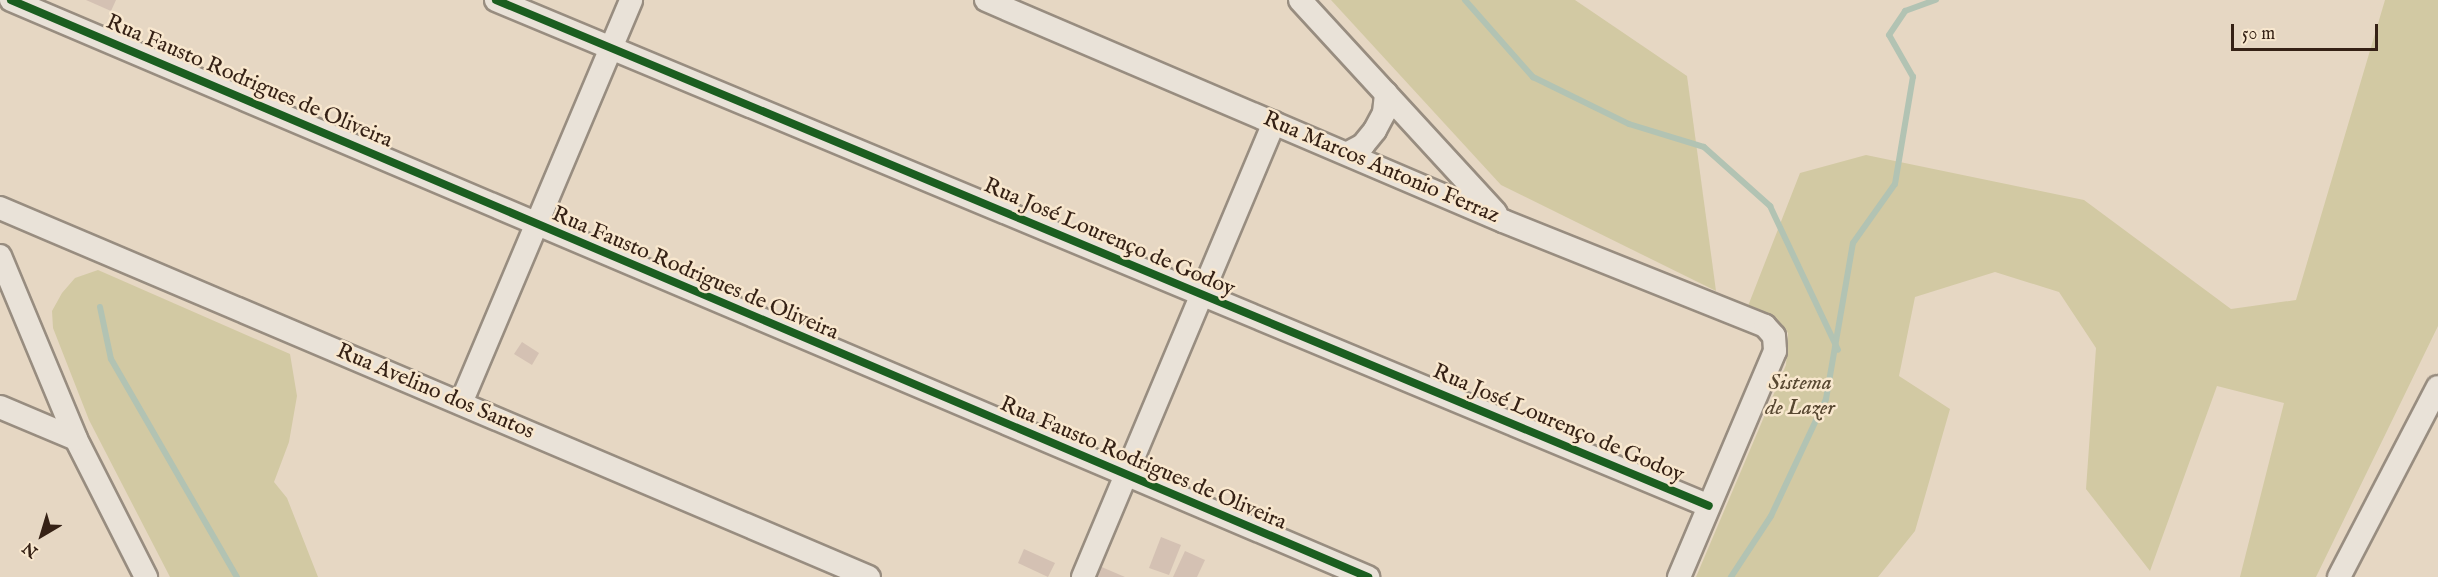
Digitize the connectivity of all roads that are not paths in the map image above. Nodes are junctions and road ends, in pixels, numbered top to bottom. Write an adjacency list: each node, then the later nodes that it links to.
1 (11, 0): 12 (street, Rua Fausto Rodrigues de Oliveira)
2 (496, 0): 6 (street, Rua José Lourenço de Godoy)
3 (631, 0): 6 (street)
4 (986, 0): 8 (street, Rua Marcos Antonio Ferraz)
5 (1300, 0): 7 (street)
6 (611, 49): 12 (street); 14 (street, Rua José Lourenço de Godoy)
7 (1386, 93): 9 (street); 11 (street)
8 (1274, 122): 9 (street, Rua Marcos Antonio Ferraz); 14 (street)
9 (1350, 152): 11 (street, Rua Marcos Antonio Ferraz)
10 (0, 208): 16 (street, Rua Avelino dos Santos)
11 (1503, 221): 20 (street, Rua Marcos Antonio Ferraz)
12 (536, 225): 16 (street); 19 (street, Rua Fausto Rodrigues de Oliveira)
13 (0, 256): 18 (street)
14 (1200, 296): 19 (street); 20 (street, Rua José Lourenço de Godoy)
15 (2438, 387): 26 (street)
16 (462, 403): 22 (street, Rua Avelino dos Santos)
17 (0, 407): 18 (street)
18 (76, 439): 21 (street)
19 (1125, 477): 23 (street); 24 (street, Rua Fausto Rodrigues de Oliveira)
20 (1709, 506): 25 (street)
21 (146, 577)
22 (869, 577)
23 (1083, 577)
24 (1368, 577)
25 (1679, 577)
26 (2339, 577)

